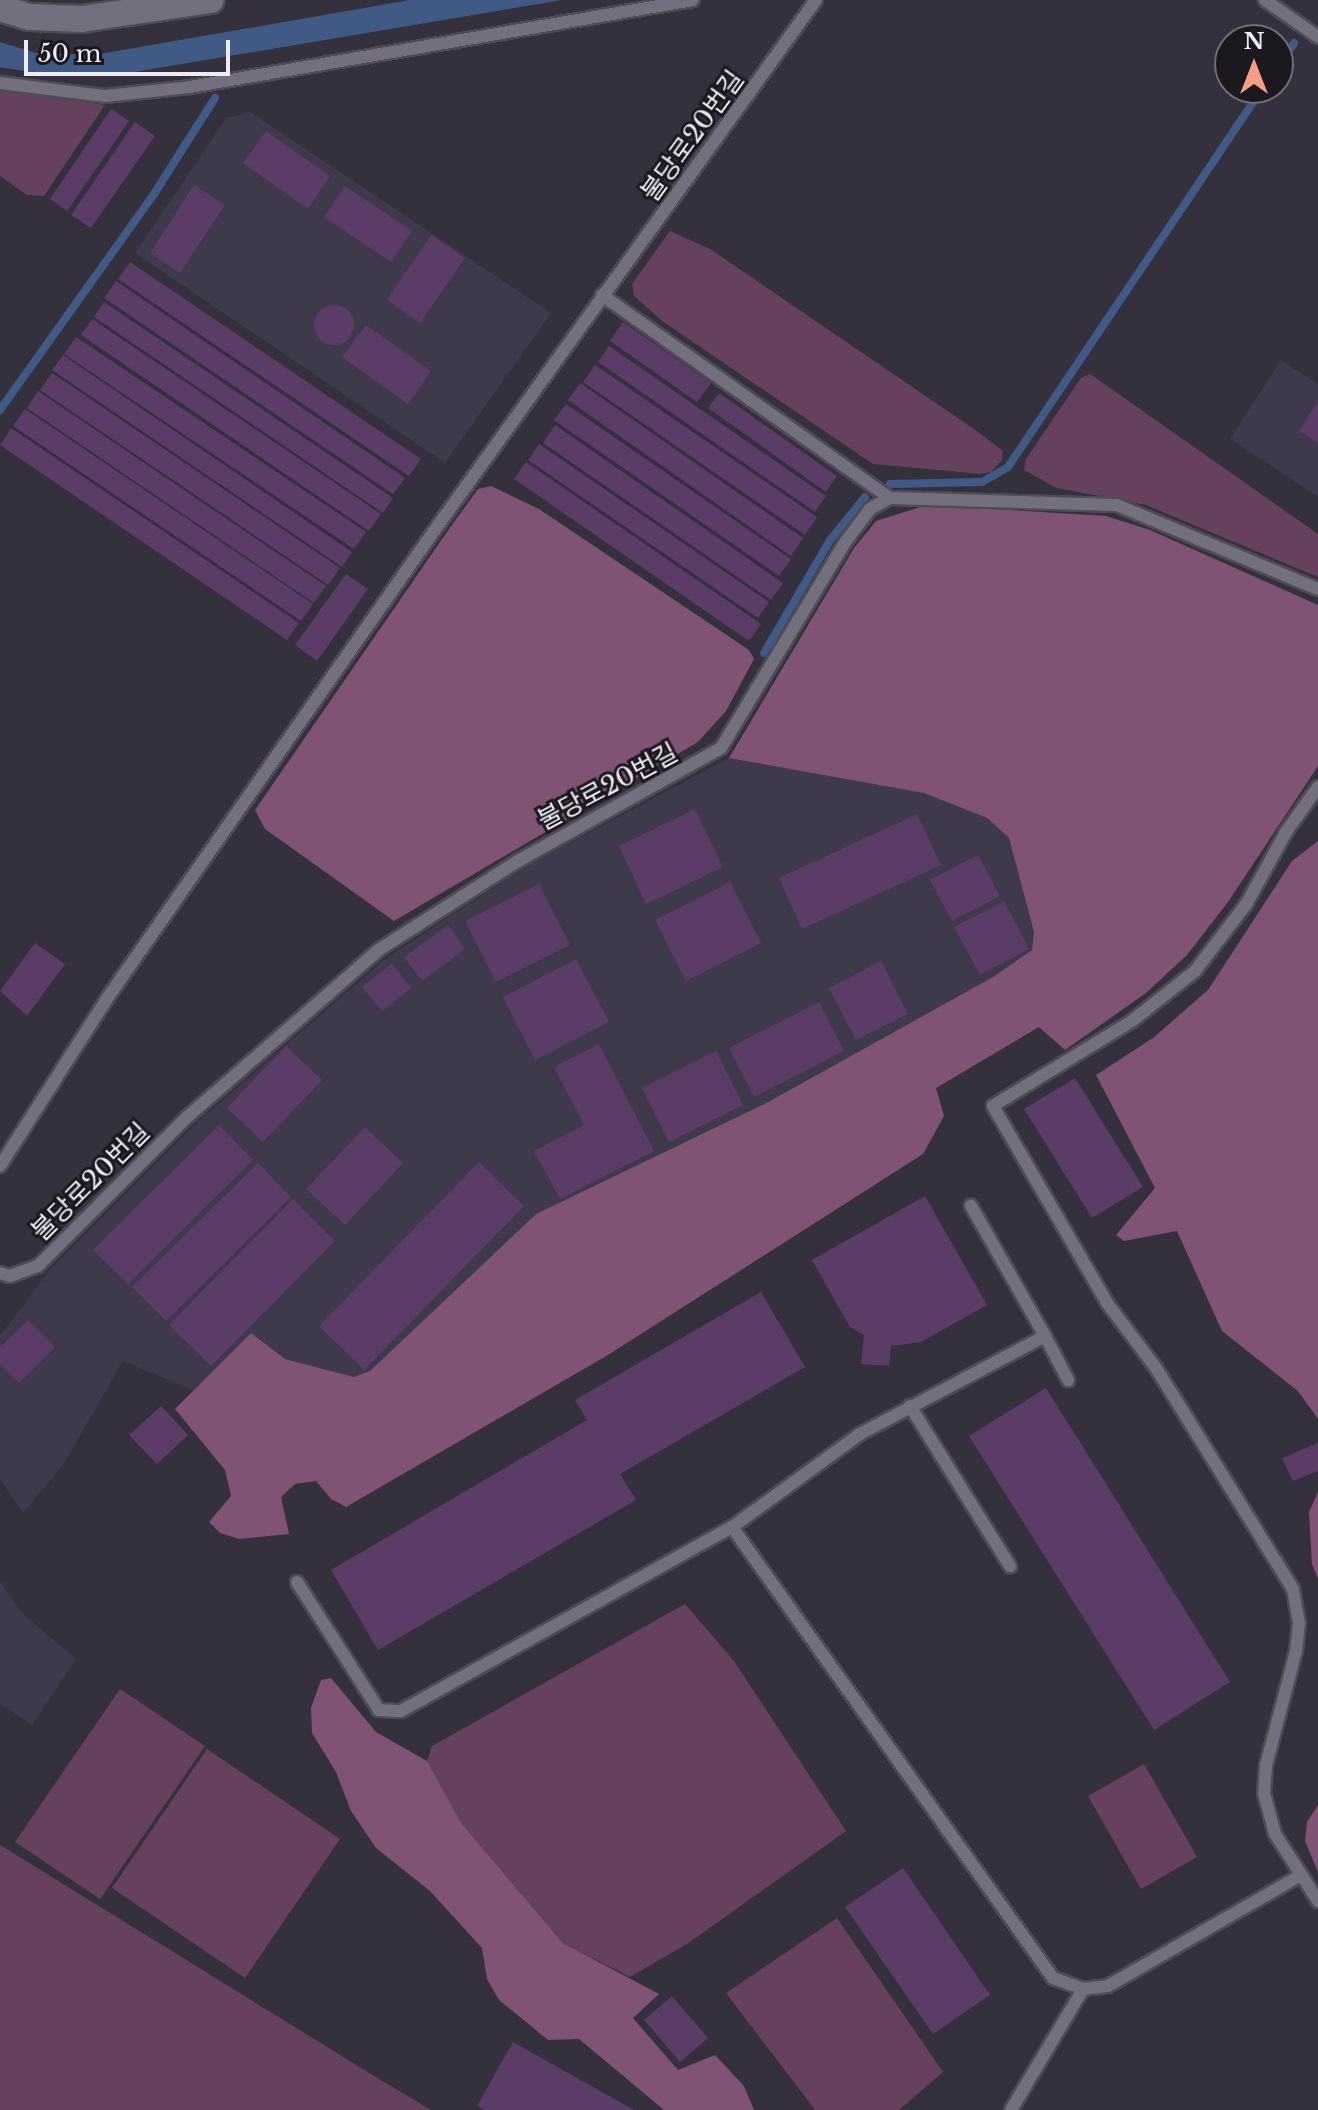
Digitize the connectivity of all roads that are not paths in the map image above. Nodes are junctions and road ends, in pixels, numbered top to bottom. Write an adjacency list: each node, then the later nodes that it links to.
1 (211, 0): 5 (street)
2 (693, 0): 7 (lane)
3 (816, 0): 8 (lane, 불당로20번길)
4 (1265, 0): 6 (lane)
5 (0, 8)
6 (1318, 37)
7 (0, 83)
8 (602, 295): 9 (lane); 12 (lane, 불당로20번길)
9 (890, 498): 10 (lane); 14 (lane, 불당로20번길)
10 (1318, 589)
11 (1318, 787): 21 (lane)
12 (0, 1166)
13 (971, 1206): 15 (lane)
14 (5, 1275)
15 (1045, 1336): 16 (lane); 17 (lane)
16 (1068, 1380)
17 (910, 1406): 18 (lane); 19 (lane)
18 (732, 1527): 20 (lane); 23 (lane)
19 (1010, 1566)
20 (297, 1582)
21 (1299, 1876): 22 (lane); 23 (lane)
22 (1318, 1901)
23 (1083, 1989): 24 (lane)
24 (1011, 2110)

